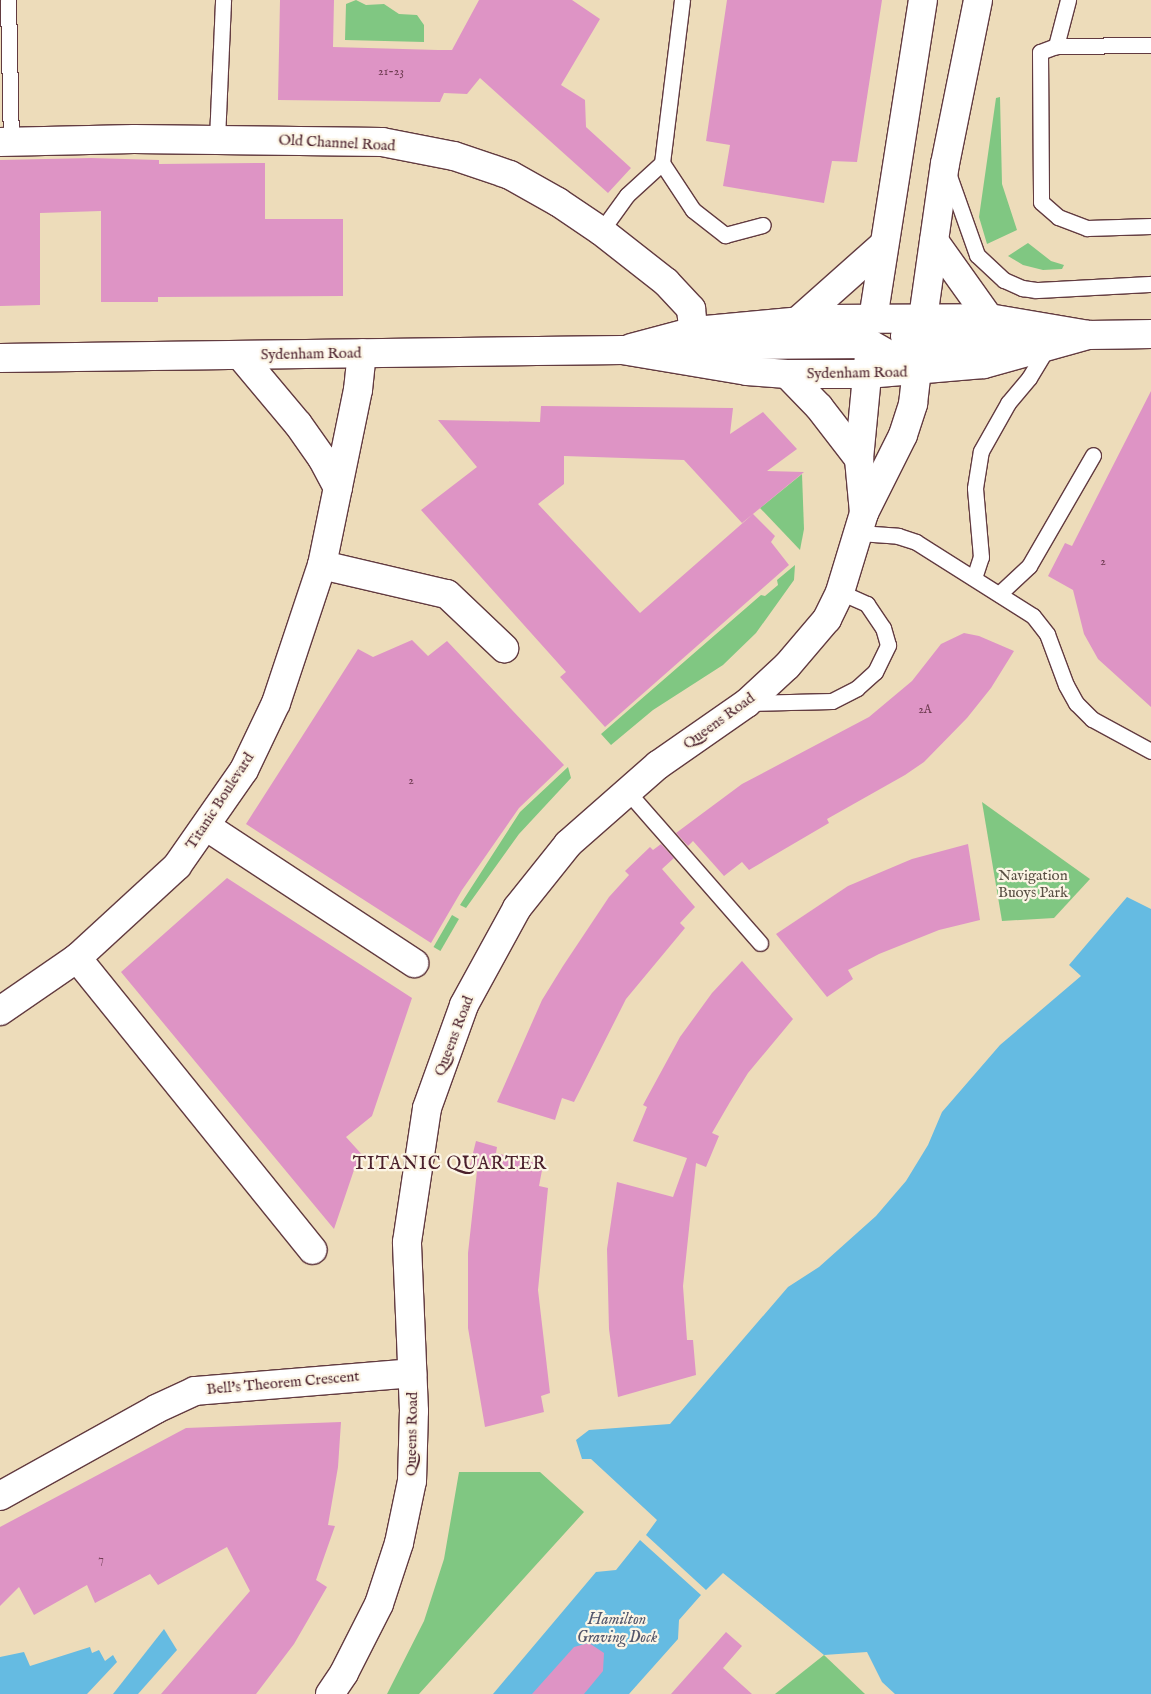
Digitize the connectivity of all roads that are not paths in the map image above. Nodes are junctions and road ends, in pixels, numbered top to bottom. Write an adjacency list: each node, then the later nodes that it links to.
1 (8, 0): 10 (lane)
2 (223, 0): 9 (lane)
3 (682, 0): 11 (lane)
4 (923, 0): 17 (main road, Queens Road)
5 (978, 0): 12 (main road, Queens Road)
6 (1068, 0): 8 (lane)
7 (1151, 45): 8 (lane)
8 (1056, 46): 14 (lane)
9 (217, 139): 10 (main road, Old Channel Road); 15 (main road, Old Channel Road)
10 (5, 142)
11 (662, 163): 13 (lane); 15 (lane)
12 (945, 164): 16 (main road, Queens Road); 18 (lane)
13 (763, 225)
14 (1151, 226)
15 (601, 231): 25 (main road, Old Channel Road)
16 (934, 241): 19 (main road); 22 (main road, Queens Road)
17 (882, 246): 20 (main road); 21 (main road, Queens Road)
18 (1151, 284)
19 (989, 318): 22 (main road, Sydenham Road); 24 (main road, Sydenham Road)
20 (799, 320): 21 (main road, Sydenham Road); 25 (main road, Sydenham Road)
21 (872, 331): 22 (main road, Sydenham Road); 25 (main road); 30 (main road); 32 (main road, Queens Road)
22 (922, 331): 24 (main road); 30 (main road, Queens Road)
23 (1151, 334): 24 (main road, Sydenham Road)
24 (1044, 341): 30 (main road, Sydenham Road); 38 (lane)
25 (696, 345): 26 (main road, Sydenham Road); 26 (main road, Sydenham Road); 31 (main road, Sydenham Road)
26 (622, 350): 27 (main road, Sydenham Road)
27 (362, 354): 28 (main road, Sydenham Road); 35 (main road, Titanic Boulevard)
28 (240, 355): 29 (main road, Sydenham Road); 35 (main road)
29 (0, 358)
30 (919, 372): 32 (main road, Sydenham Road); 36 (main road, Queens Road)
31 (787, 374): 32 (main road, Sydenham Road); 34 (main road)
32 (867, 374): 34 (main road, Queens Road)
33 (1093, 455): 40 (lane)
34 (859, 459): 36 (main road, Queens Road)
35 (338, 488): 37 (main road, Titanic Boulevard)
36 (861, 523): 38 (lane); 39 (main road, Queens Road)
37 (322, 565): 41 (main road); 45 (main road, Titanic Boulevard)
38 (974, 578): 40 (lane)
39 (840, 592): 42 (main road, Queens Road); 42 (lane)
40 (999, 594): 43 (lane)
41 (504, 648)
42 (746, 703): 44 (main road, Queens Road)
43 (1151, 751)
44 (627, 791): 46 (lane); 51 (main road, Queens Road)
45 (207, 827): 47 (main road, Titanic Boulevard); 48 (main road)
46 (760, 943)
47 (77, 958): 49 (main road, Titanic Boulevard); 50 (main road)
48 (414, 963)
49 (0, 1011)
50 (313, 1250)
51 (412, 1373): 52 (main road, Bell's Theorem Crescent); 53 (main road, Queens Road)
52 (0, 1496)
53 (330, 1694)

